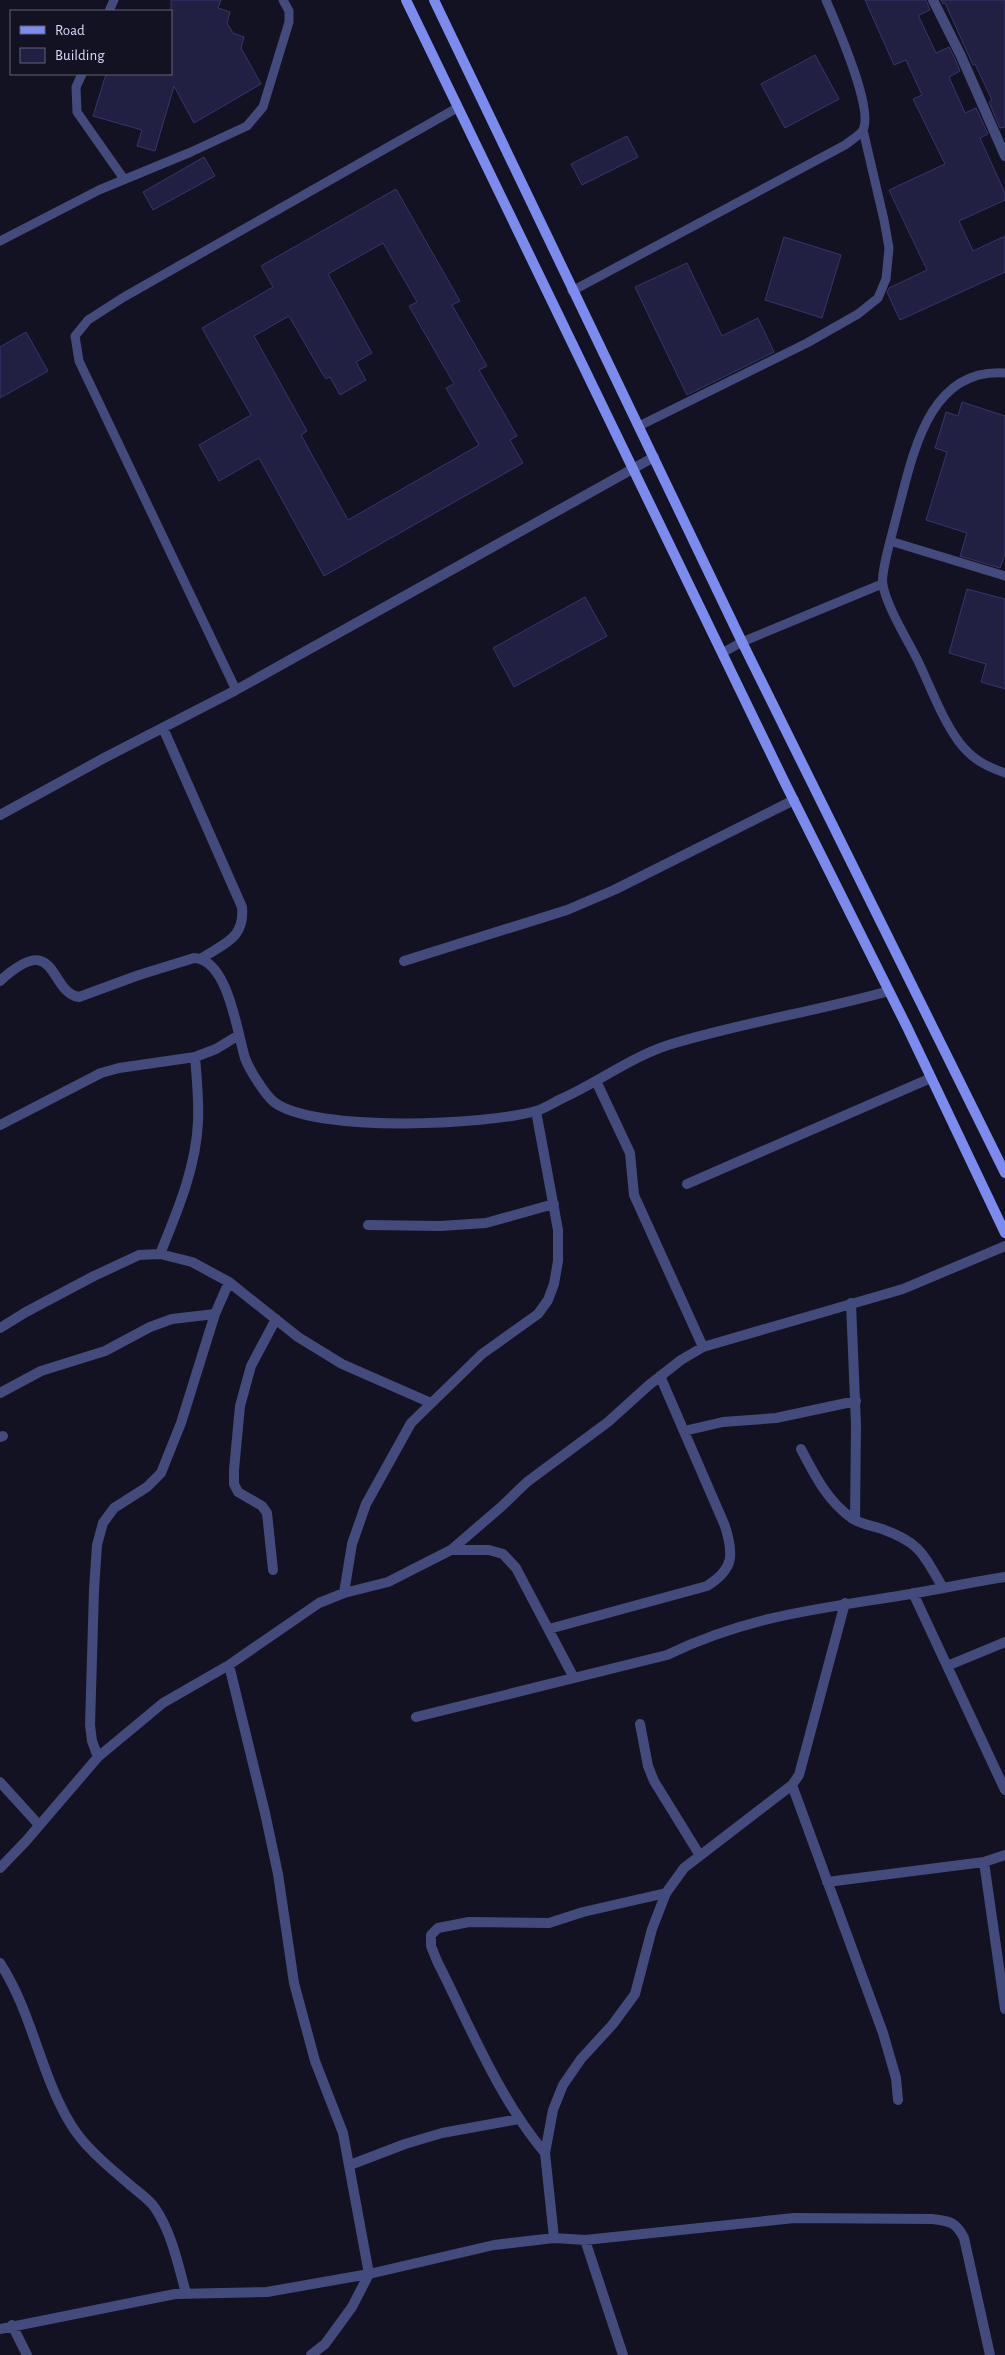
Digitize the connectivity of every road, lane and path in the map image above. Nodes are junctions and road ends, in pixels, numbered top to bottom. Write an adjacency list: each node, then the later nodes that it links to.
1 (284, 0): 10 (lane)
2 (406, 0): 7 (street)
3 (434, 0): 12 (street)
4 (826, 0): 8 (lane)
5 (933, 0): 9 (street)
6 (82, 75): 10 (lane)
7 (457, 108): 16 (street); 22 (lane)
8 (862, 130): 12 (lane); 14 (lane)
9 (1005, 156)
10 (124, 179): 11 (lane)
11 (0, 241)
12 (572, 291): 14 (street)
13 (1005, 373): 17 (lane)
14 (639, 426): 15 (street)
15 (654, 457): 16 (street); 20 (street)
16 (633, 469): 21 (street); 22 (street)
17 (890, 541): 18 (lane); 19 (lane)
18 (1005, 576)
19 (882, 584): 20 (lane); 24 (lane)
20 (742, 642): 21 (lane); 37 (street)
21 (722, 652): 25 (street)
22 (236, 690): 23 (street)
23 (163, 728): 26 (street); 27 (street)
24 (1005, 773)
25 (794, 800): 28 (street); 30 (street)
26 (0, 815)
27 (202, 958): 29 (street); 31 (street)
28 (404, 961)
29 (0, 981)
30 (889, 991): 33 (street); 34 (street)
31 (239, 1035): 32 (street); 35 (street)
32 (195, 1057): 36 (street); 43 (street)
33 (932, 1078): 38 (street); 41 (street)
34 (596, 1081): 35 (street); 49 (street)
35 (536, 1111): 39 (street)
36 (0, 1125)
37 (1005, 1173)
38 (687, 1184)
39 (554, 1204): 40 (street); 53 (street)
40 (368, 1225)
41 (1005, 1233)
42 (1005, 1246): 45 (street)
43 (160, 1254): 44 (street); 48 (street)
44 (229, 1282): 46 (street); 47 (street)
45 (851, 1303): 49 (street); 52 (street)
46 (215, 1314): 51 (street); 71 (street)
47 (276, 1319): 53 (street); 58 (street)
48 (0, 1328)
49 (703, 1347): 50 (street)
50 (660, 1376): 54 (street); 57 (street)
51 (0, 1393)
52 (856, 1401): 54 (street); 56 (street)
53 (431, 1403): 61 (street)
54 (684, 1431): 64 (street)
55 (801, 1450): 56 (street)
56 (855, 1520): 60 (street)
57 (451, 1550): 61 (street); 64 (street)
58 (273, 1570)
59 (1005, 1578): 60 (street)
60 (943, 1588): 62 (street)
61 (344, 1593): 66 (street)
62 (913, 1593): 63 (street); 67 (street)
63 (845, 1603): 68 (street); 73 (street)
64 (549, 1629): 68 (street)
65 (1005, 1642): 67 (street)
66 (228, 1665): 71 (street); 87 (street)
67 (947, 1666): 74 (street)
68 (574, 1678): 69 (street)
69 (416, 1717)
70 (640, 1724): 76 (street)
71 (98, 1757): 75 (street)
72 (0, 1782): 75 (street)
73 (792, 1785): 76 (street); 80 (street)
74 (1005, 1790)
75 (39, 1825): 79 (street)
76 (699, 1854): 81 (street)
77 (1005, 1855): 78 (street)
78 (984, 1862): 80 (street); 83 (street)
79 (0, 1868)
80 (828, 1882): 84 (street)
81 (666, 1893): 85 (street); 86 (street)
82 (0, 1963): 91 (street)
83 (1005, 2009)
84 (898, 2100)
85 (519, 2119): 86 (street); 87 (street)
86 (545, 2153): 88 (street)
87 (350, 2165): 90 (street)
88 (554, 2238): 89 (street); 90 (street)
89 (585, 2240): 96 (street); 97 (street)
90 (369, 2274): 91 (street); 95 (street)
91 (186, 2294): 92 (street)
92 (12, 2326): 93 (street); 94 (street)
93 (0, 2329)
94 (27, 2355)
95 (311, 2355)
96 (623, 2355)
97 (990, 2355)

